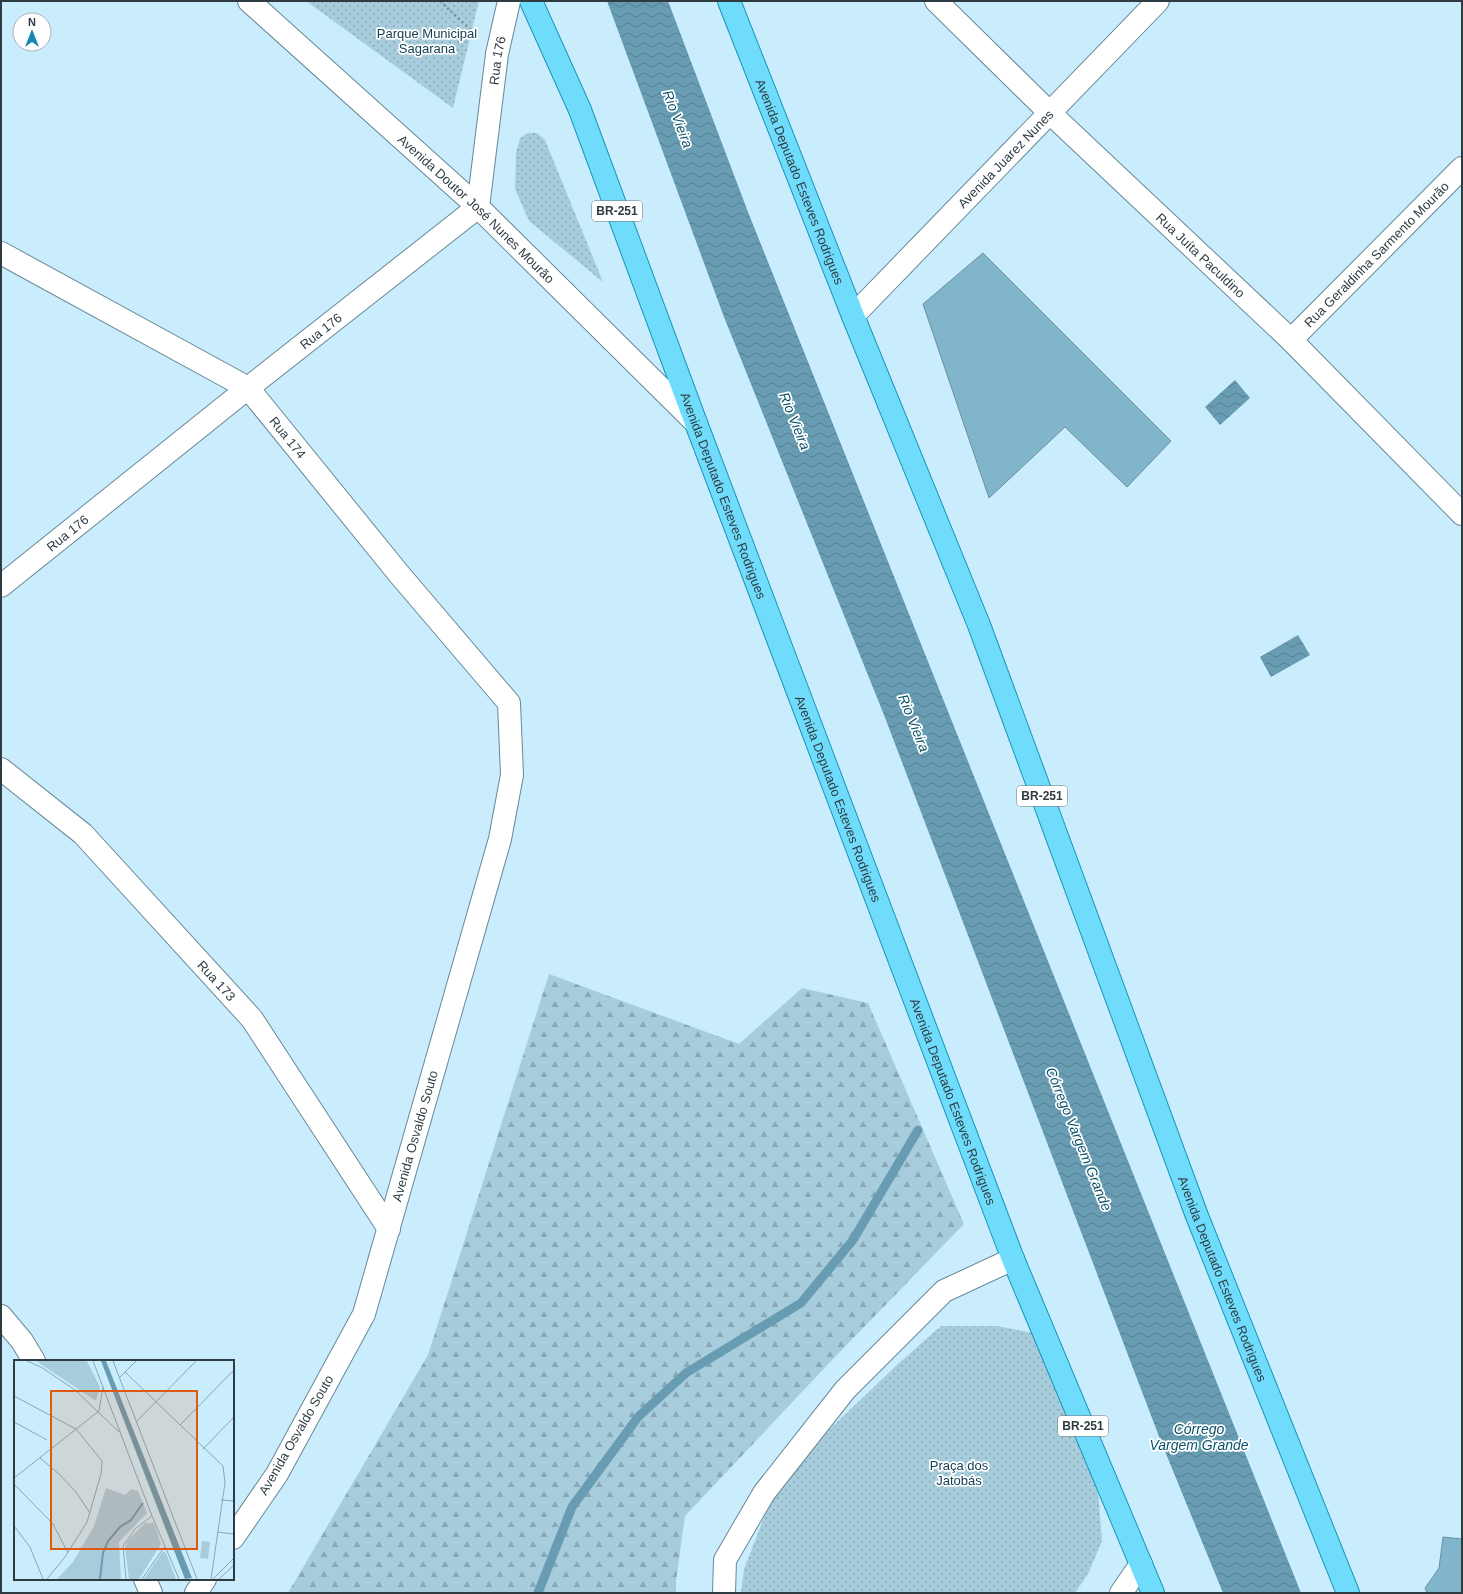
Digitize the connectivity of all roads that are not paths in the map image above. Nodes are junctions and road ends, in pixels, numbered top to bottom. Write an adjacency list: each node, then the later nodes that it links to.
1 (250, 1): 9 (street, Avenida Doutor José Nunes Mourão)
2 (509, 1): 9 (street, Rua 176)
3 (532, 1): 14 (main road, Avenida Deputado Esteves Rodrigues / BR-251)
4 (729, 1): 11 (main road, Avenida Deputado Esteves Rodrigues / BR-251)
5 (936, 1): 7 (street, Rua Juíta Paculdino)
6 (1158, 1): 7 (street, Avenida Juarez Nunes)
7 (1050, 113): 11 (street, Avenida Juarez Nunes); 12 (street, Rua Juíta Paculdino)
8 (1462, 168): 12 (street, Rua Geraldinha Sarmento Mourão)
9 (478, 206): 13 (street, Rua 176); 14 (street, Avenida Doutor José Nunes Mourão)
10 (1, 253): 13 (street, Rua 174)
11 (853, 316): 32 (main road, Avenida Deputado Esteves Rodrigues / BR-251)
12 (1291, 340): 15 (street, Rua Juíta Paculdino)
13 (248, 388): 16 (street, Rua 176); 17 (street, Rua 174)
14 (696, 423): 20 (main road, Avenida Deputado Esteves Rodrigues / BR-251)
15 (1462, 514)
16 (1, 586)
17 (509, 704): 19 (street, Avenida Osvaldo Souto)
18 (1, 769): 19 (street, Rua 173)
19 (389, 1229): 23 (street, Avenida Osvaldo Souto)
20 (1013, 1259): 24 (main road, Avenida Deputado Esteves Rodrigues / BR-251); 29 (street)
21 (1, 1316): 22 (street)
22 (33, 1360)
23 (234, 1537)
24 (1141, 1564): 30 (street); 31 (main road, Avenida Deputado Esteves Rodrigues / BR-251)
25 (145, 1580): 27 (street)
26 (205, 1580): 28 (street)
27 (151, 1593)
28 (196, 1593)
29 (724, 1593)
30 (1121, 1593)
31 (1153, 1593)
32 (1348, 1593)

